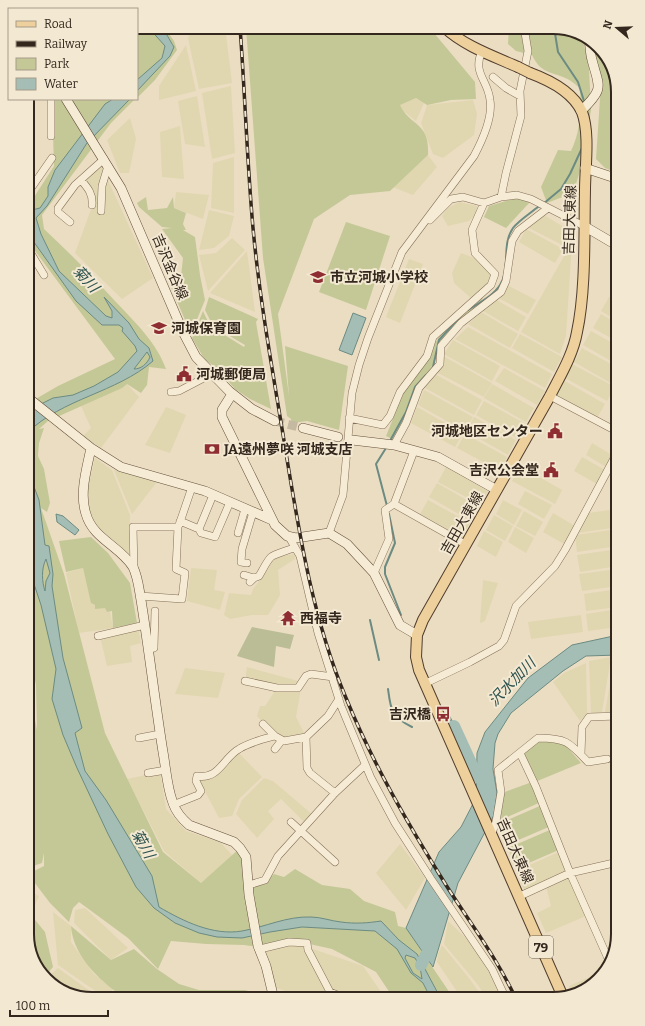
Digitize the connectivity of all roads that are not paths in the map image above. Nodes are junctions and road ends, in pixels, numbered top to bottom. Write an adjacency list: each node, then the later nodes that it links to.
1 (453, 34): 4 (main road, 吉田大東線 / 79)
2 (525, 34): 6 (street)
3 (590, 48): 9 (street)
4 (482, 51): 9 (main road, 吉田大東線 / 79, bridge); 24 (street)
5 (493, 77): 6 (street)
6 (520, 96): 17 (street)
7 (51, 100): 10 (street)
8 (67, 100): 12 (street, 吉沢金谷線)
9 (581, 111): 13 (main road, 吉田大東線 / 79)
10 (52, 136)
11 (52, 158): 16 (street)
12 (104, 160): 15 (street); 21 (street); 30 (street, 吉沢金谷線)
13 (585, 168): 14 (street); 23 (main road, 吉田大東線 / 79)
14 (611, 177)
15 (81, 180): 19 (street); 22 (street)
16 (34, 184)
17 (501, 197): 18 (street); 20 (street)
18 (484, 203): 24 (street); 33 (street)
19 (92, 204)
20 (547, 207): 23 (street); 39 (street)
21 (101, 211)
22 (70, 222)
23 (584, 226): 25 (street); 31 (main road, 吉田大東線 / 79)
24 (420, 227): 33 (street)
25 (611, 242)
26 (34, 259): 27 (street)
27 (44, 275)
28 (202, 379): 29 (street)
29 (171, 392)
30 (232, 394): 34 (street, 吉沢金谷線); 49 (street)
31 (550, 396): 36 (street); 44 (main road, 吉田大東線 / 79)
32 (34, 404): 40 (street)
33 (349, 418): 53 (street)
34 (275, 421)
35 (303, 428): 37 (street)
36 (611, 428)
37 (338, 437)
38 (352, 440): 39 (street)
39 (394, 445): 41 (street)
40 (91, 448): 43 (street); 58 (street)
41 (414, 451): 44 (street); 47 (street)
42 (611, 464): 69 (street)
43 (192, 487): 45 (street); 50 (street)
44 (497, 490): 55 (main road, 吉田大東線 / 79)
45 (213, 495): 46 (street); 51 (street)
46 (230, 502): 48 (street); 51 (street)
47 (390, 507): 55 (street); 59 (street)
48 (249, 510): 49 (street); 52 (street); 57 (street)
49 (272, 520): 54 (street)
50 (179, 524): 51 (street); 58 (street); 61 (street)
51 (199, 529)
52 (238, 533)
53 (329, 533): 54 (street); 59 (street)
54 (289, 536): 56 (street)
55 (465, 544): 64 (main road, 吉田大東線 / 79)
56 (295, 547): 60 (street); 67 (street)
57 (247, 563)
58 (134, 571): 61 (street)
59 (374, 573): 64 (street)
60 (244, 575)
61 (140, 596): 63 (street)
62 (155, 611): 66 (street)
63 (145, 625): 65 (street); 66 (street)
64 (417, 635): 69 (main road, 吉田大東線 / 79)
65 (98, 636)
66 (149, 649): 73 (street)
67 (333, 677): 68 (street); 70 (street)
68 (245, 681)
69 (424, 684): 88 (main road, 吉田大東線 / 79)
70 (339, 699): 75 (street); 82 (street)
71 (611, 716): 80 (street)
72 (263, 724): 74 (street)
73 (160, 734): 76 (street); 83 (street)
74 (275, 736): 77 (street); 86 (street)
75 (306, 737): 77 (street); 85 (street)
76 (139, 738)
77 (282, 740): 78 (street)
78 (275, 749)
79 (520, 753): 80 (street); 88 (street); 92 (street)
80 (580, 754): 81 (street)
81 (607, 758)
82 (365, 765): 85 (street); 100 (street)
83 (166, 770): 84 (street); 86 (street)
84 (148, 773)
85 (335, 793): 89 (street)
86 (173, 805): 93 (street)
87 (291, 822): 89 (street)
88 (491, 831): 94 (main road, 吉田大東線 / 79)
89 (301, 832): 90 (street); 93 (street)
90 (335, 862)
91 (611, 864): 92 (street)
92 (570, 873): 94 (street); 96 (street)
93 (249, 885): 95 (street)
94 (520, 896): 97 (main road, 吉田大東線 / 79)
95 (259, 948): 98 (street); 99 (street)
96 (607, 956)
97 (561, 991)
98 (272, 992)
99 (329, 992)
100 (503, 992)

